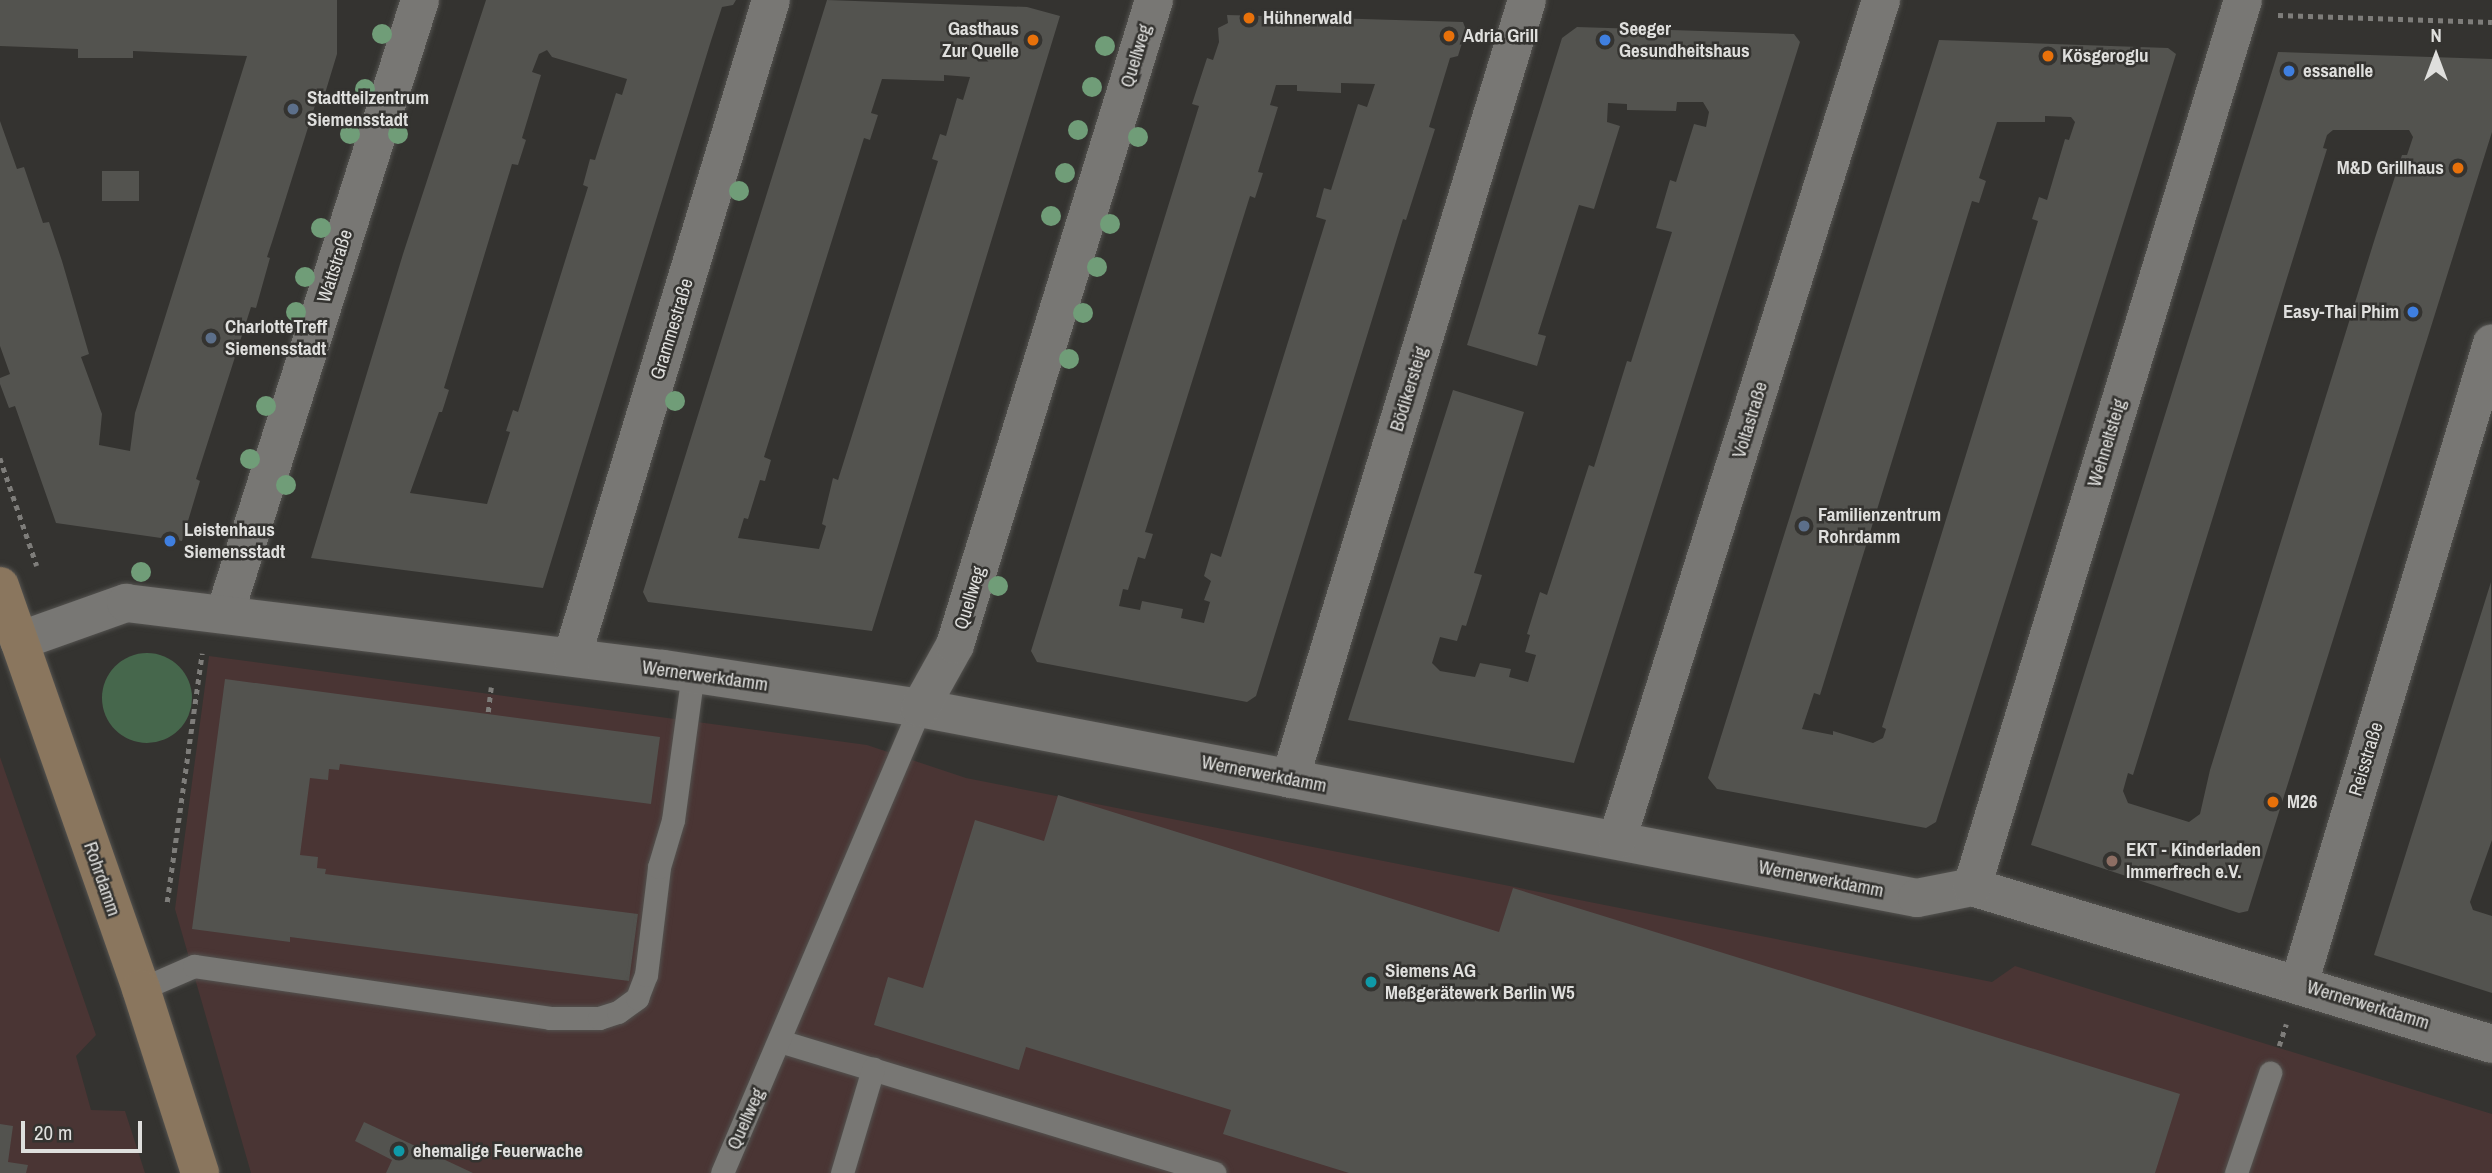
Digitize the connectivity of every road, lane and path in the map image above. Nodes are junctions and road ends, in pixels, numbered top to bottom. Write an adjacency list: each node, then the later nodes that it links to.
1 (420, 0): 12 (street, Wattstraße)
2 (771, 0): 15 (street, Grammestraße)
3 (1154, 0): 18 (street, Quellweg)
4 (1527, 0): 20 (street, Bödikersteig)
5 (1881, 0): 21 (street, Voltastraße)
6 (2259, 8): 7 (path); 22 (street, Wehneltsteig)
7 (2492, 22)
8 (2492, 343): 24 (street, Reisstraße)
9 (0, 458): 10 (path)
10 (26, 537)
11 (0, 586): 13 (main road, Rohrdamm)
12 (225, 613): 13 (street, Wernerwerkdamm); 15 (street, Wernerwerkdamm)
13 (19, 640): 25 (main road, Rohrdamm)
14 (203, 645): 23 (path)
15 (572, 657): 16 (street, Wernerwerkdamm)
16 (693, 673): 18 (street, Wernerwerkdamm); 25 (lane)
17 (490, 692): 19 (path)
18 (920, 708): 20 (street, Wernerwerkdamm); 26 (lane, Quellweg)
19 (488, 712)
20 (1290, 779): 21 (street, Wernerwerkdamm)
21 (1617, 840): 22 (street, Wernerwerkdamm)
22 (1972, 887): 24 (street, Wernerwerkdamm)
23 (167, 902)
24 (2299, 984): 27 (street, Wernerwerkdamm); 29 (path)
25 (141, 989): 30 (main road, Rohrdamm)
26 (780, 1041): 28 (lane); 31 (lane, Quellweg)
27 (2492, 1044)
28 (873, 1069): 32 (lane); 33 (lane)
29 (2270, 1073): 34 (lane)
30 (200, 1173)
31 (722, 1173)
32 (842, 1173)
33 (1214, 1173)
34 (2236, 1173)

